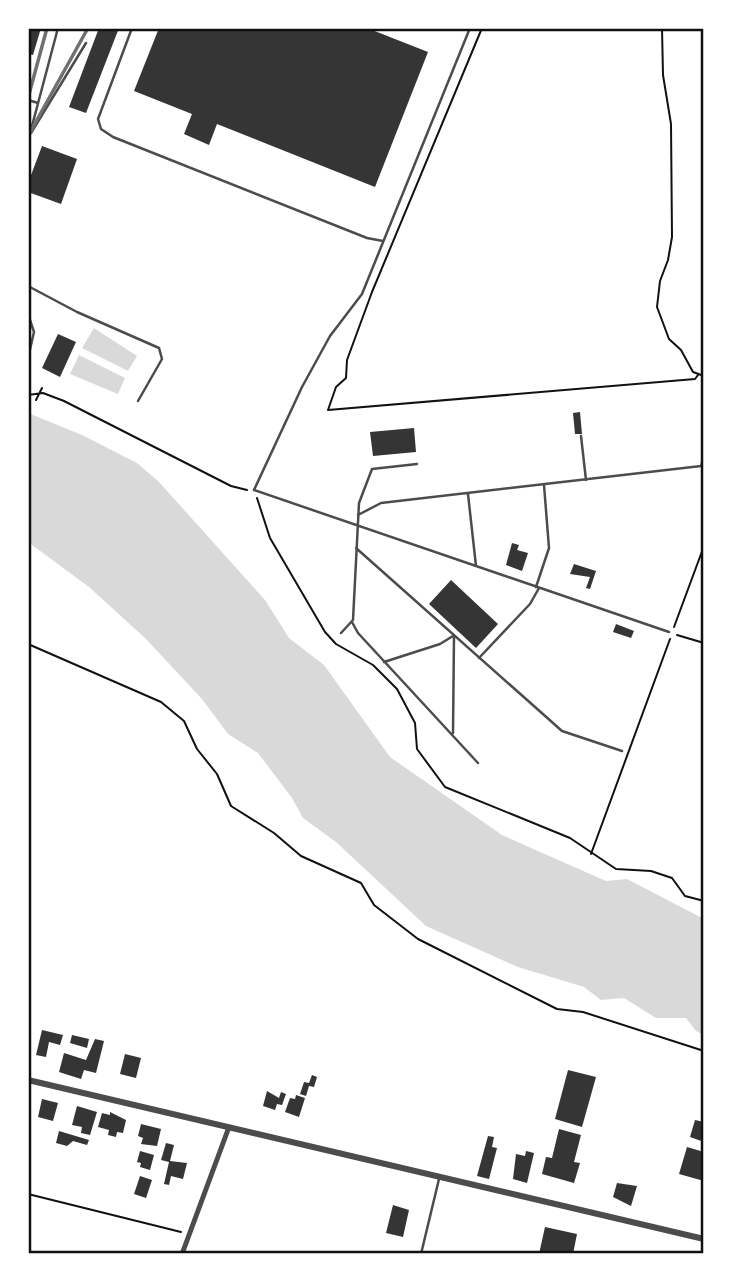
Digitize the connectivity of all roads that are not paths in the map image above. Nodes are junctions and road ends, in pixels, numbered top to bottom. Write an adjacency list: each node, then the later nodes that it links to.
1 (58, 28): 6 (lane)
2 (132, 28): 9 (lane)
3 (470, 28): 9 (lane)
4 (86, 43): 7 (lane)
5 (28, 100): 6 (lane)
6 (38, 103): 7 (lane)
7 (29, 136): 8 (lane)
8 (28, 141)
9 (383, 241): 21 (lane)
10 (28, 286): 13 (lane)
11 (28, 314): 12 (lane)
12 (28, 358)
13 (138, 401)
14 (581, 436): 17 (lane)
15 (704, 457): 17 (lane)
16 (417, 464): 20 (lane)
17 (586, 480): 18 (lane)
18 (544, 485): 19 (lane); 24 (lane)
19 (468, 494): 20 (lane); 23 (lane)
20 (358, 515): 21 (lane)
21 (357, 525): 22 (lane); 23 (lane)
22 (356, 548): 25 (lane); 28 (lane)
23 (475, 566): 24 (lane)
24 (537, 587): 27 (lane); 29 (lane)
25 (352, 622): 26 (lane); 30 (lane)
26 (341, 633)
27 (671, 633)
28 (454, 635): 29 (lane); 30 (lane); 31 (lane)
29 (479, 658): 32 (lane)
30 (384, 662): 31 (lane)
31 (453, 736): 33 (lane)
32 (622, 751)
33 (478, 763)
34 (28, 1080): 35 (street)
35 (229, 1126): 36 (street); 38 (street)
36 (440, 1176): 37 (street); 39 (lane)
37 (704, 1239)
38 (182, 1254)
39 (421, 1254)

